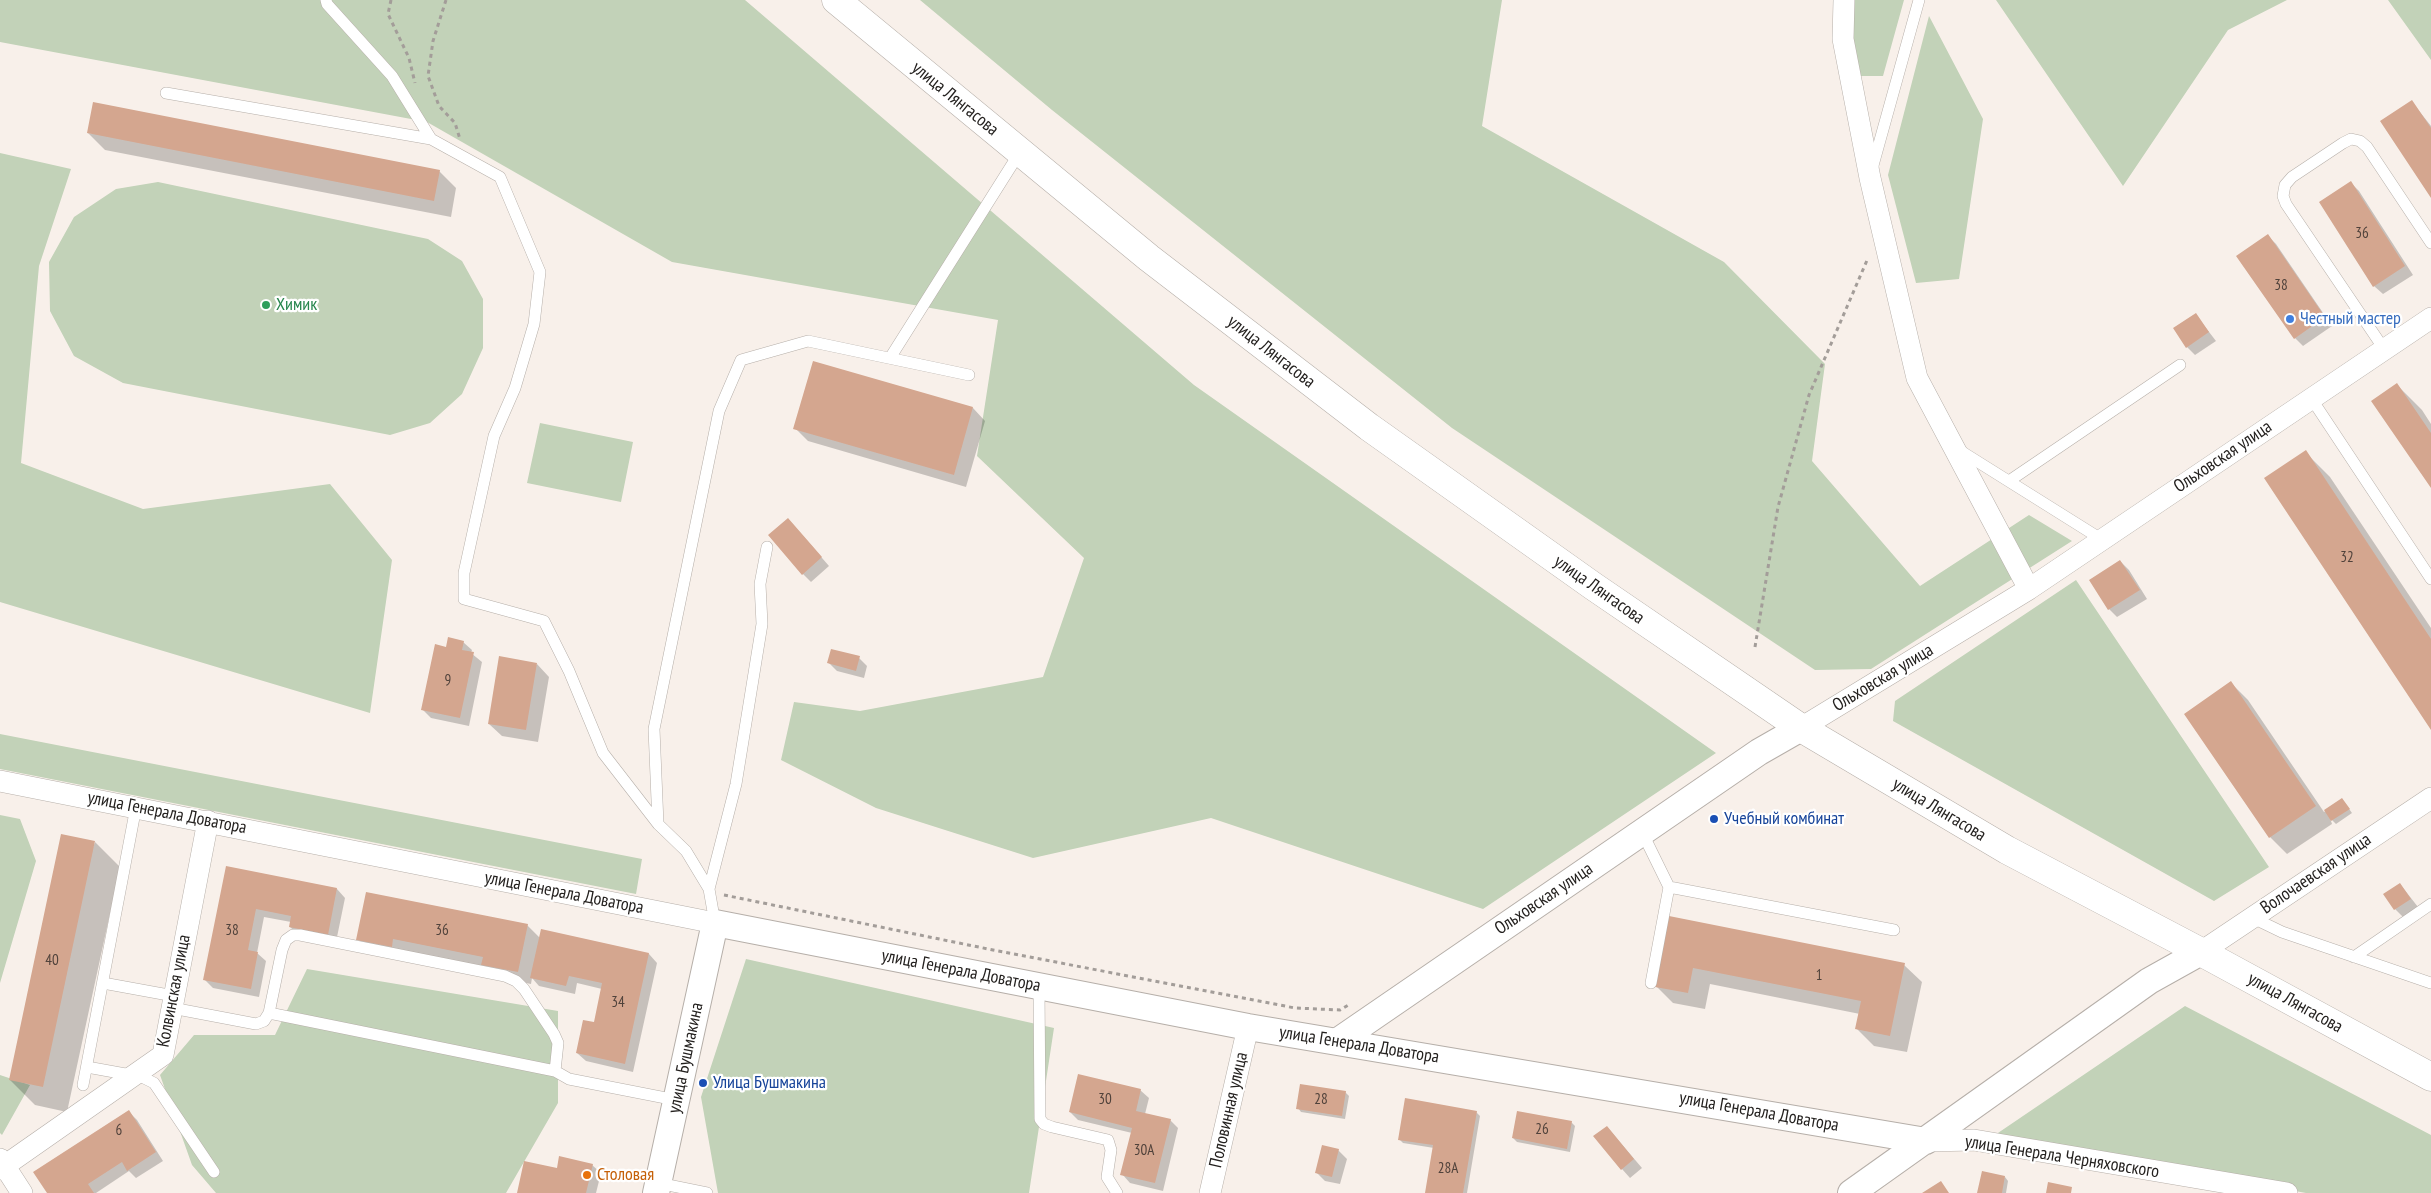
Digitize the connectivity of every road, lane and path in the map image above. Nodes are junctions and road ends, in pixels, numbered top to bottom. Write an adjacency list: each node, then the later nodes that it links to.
1 (326, 0): 9 (lane)
2 (391, 0): 7 (path)
3 (446, 0): 11 (path)
4 (836, 0): 10 (main road, улица Лянгасова)
5 (1844, 0): 12 (street)
6 (1919, 0): 12 (lane)
7 (417, 90)
8 (166, 92): 9 (lane)
9 (431, 140): 11 (lane)
10 (1020, 152): 17 (lane); 28 (main road, улица Лянгасова)
11 (467, 159): 33 (lane)
12 (1870, 178): 13 (street)
13 (1882, 227): 21 (street); 27 (path)
14 (2431, 243): 16 (lane)
15 (2431, 318): 16 (street, Ольховская улица)
16 (2384, 349): 20 (street, Ольховская улица)
17 (890, 358): 19 (lane); 33 (lane)
18 (2180, 365): 22 (lane)
19 (969, 375)
20 (2311, 398): 23 (street, Ольховская улица); 25 (lane)
21 (1954, 446): 22 (lane); 26 (street)
22 (2009, 481): 23 (lane)
23 (2101, 539): 26 (street, Ольховская улица)
24 (767, 547): 36 (lane)
25 (2431, 580)
26 (2029, 589): 28 (street, Ольховская улица)
27 (1755, 647)
28 (1801, 728): 34 (street, Ольховская улица); 41 (main road, улица Лянгасова)
29 (0, 781): 31 (street, улица Генерала Доватора)
30 (2431, 798): 38 (street, Волочаевская улица)
31 (136, 807): 32 (street, улица Генерала Доватора); 43 (lane)
32 (208, 821): 39 (street, улица Генерала Доватора); 48 (street, Колвинская улица)
33 (658, 824): 36 (lane)
34 (1642, 832): 35 (lane); 51 (street, Ольховская улица)
35 (1669, 888): 40 (lane); 44 (lane)
36 (709, 889): 39 (lane)
37 (2431, 904): 42 (lane)
38 (2251, 917): 41 (street, Волочаевская улица); 42 (lane)
39 (715, 923): 46 (street, улица Генерала Доватора); 47 (path); 57 (street, улица Бушмакина)
40 (1894, 930)
41 (2201, 952): 55 (main road, улица Лянгасова); 58 (street)
42 (2354, 957): 45 (lane)
43 (103, 983): 48 (lane); 52 (lane)
44 (1651, 983)
45 (2431, 983)
46 (1039, 986): 50 (street, улица Генерала Доватора); 64 (lane)
47 (1355, 1000)
48 (173, 1002): 49 (lane); 54 (street, Колвинская улица)
49 (269, 1013): 53 (lane); 53 (lane)
50 (1248, 1027): 51 (street, улица Генерала Доватора); 65 (street, Половинная улица)
51 (1338, 1041): 58 (street, улица Генерала Доватора)
52 (87, 1067): 54 (lane); 56 (lane)
53 (555, 1071): 57 (lane)
54 (133, 1076): 59 (street, Колвинская улица); 60 (lane)
55 (2431, 1077)
56 (83, 1085)
57 (676, 1100): 61 (street, улица Бушмакина)
58 (1926, 1141): 66 (street); 67 (street, улица Генерала Черняховского)
59 (2, 1165): 62 (street)
60 (214, 1172)
61 (657, 1188): 63 (lane)
62 (22, 1193)
63 (707, 1193)
64 (1117, 1193)
65 (1210, 1193)
66 (1851, 1193)
67 (2288, 1193)

